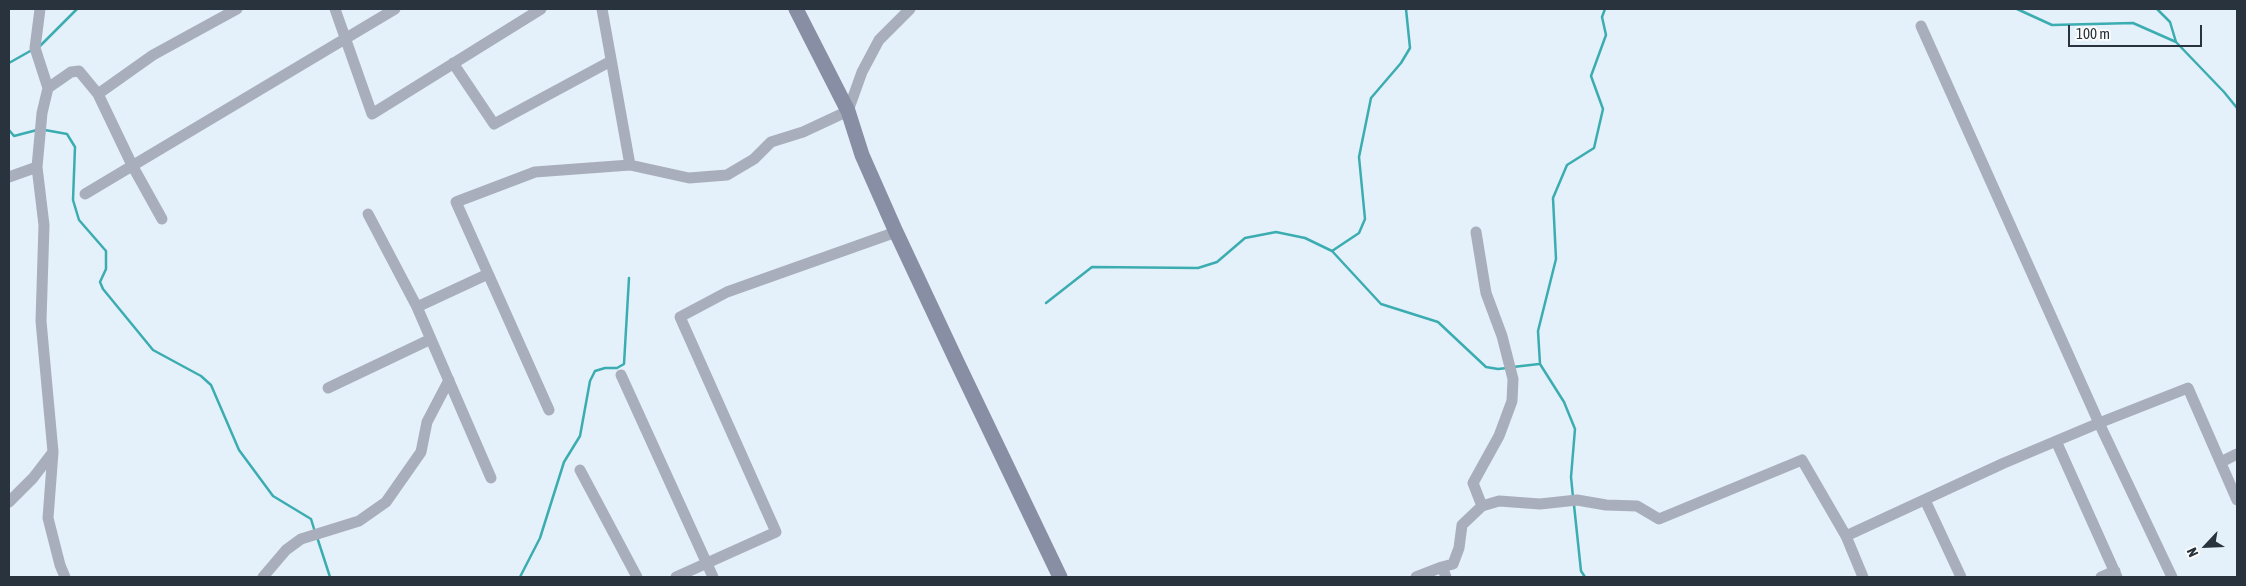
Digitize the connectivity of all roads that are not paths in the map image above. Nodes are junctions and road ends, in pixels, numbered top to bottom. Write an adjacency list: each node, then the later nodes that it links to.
1 (40, 9): 13 (street)
2 (237, 9): 14 (street)
3 (335, 9): 10 (street)
4 (395, 9): 10 (street)
5 (541, 9): 12 (street)
6 (602, 9): 11 (street)
7 (796, 9): 15 (street)
8 (910, 9): 15 (street)
9 (1921, 26): 32 (street)
10 (345, 38): 12 (street); 16 (street)
11 (611, 61): 12 (street); 17 (street)
12 (454, 63)
13 (48, 88): 14 (street); 18 (street)
14 (98, 94): 16 (street)
15 (848, 111): 17 (street); 23 (street)
16 (132, 165): 20 (street); 22 (street)
17 (630, 165): 25 (street)
18 (36, 167): 19 (street); 34 (street)
19 (9, 177)
20 (86, 194)
21 (368, 214): 26 (street)
22 (162, 219)
23 (896, 232): 44 (street); 52 (street)
24 (1476, 232): 42 (street)
25 (488, 274): 26 (street); 31 (street)
26 (417, 306): 27 (street)
27 (431, 339): 29 (street); 30 (street)
28 (620, 375): 44 (street)
29 (449, 380): 38 (street); 48 (street)
30 (328, 388)
31 (549, 410)
32 (2099, 423): 33 (street); 36 (street); 57 (street)
33 (2056, 441): 39 (street); 46 (street)
34 (53, 452): 41 (street); 47 (street)
35 (2237, 454): 36 (street)
36 (2221, 462): 40 (street)
37 (580, 470): 49 (street)
38 (491, 478)
39 (1925, 500): 43 (street); 55 (street)
40 (2237, 500)
41 (9, 502)
42 (1482, 506): 43 (street); 45 (street)
43 (1846, 536): 54 (street)
44 (706, 564): 50 (street); 51 (street)
45 (1444, 572): 53 (street)
46 (2116, 574): 56 (street)
47 (65, 577)
48 (264, 577)
49 (637, 577)
50 (676, 577)
51 (713, 577)
52 (1060, 577)
53 (1416, 577)
54 (1863, 577)
55 (1961, 577)
56 (2101, 577)
57 (2172, 577)

